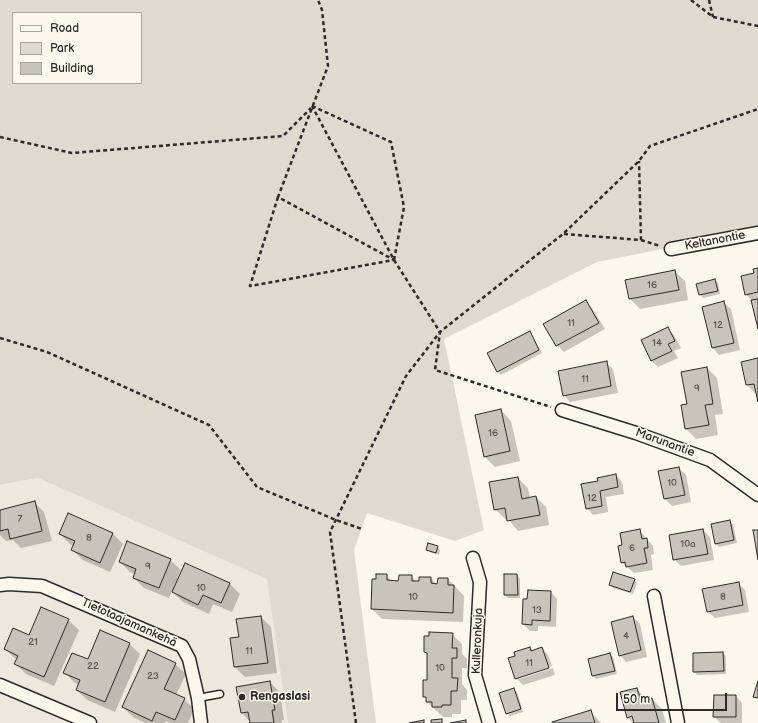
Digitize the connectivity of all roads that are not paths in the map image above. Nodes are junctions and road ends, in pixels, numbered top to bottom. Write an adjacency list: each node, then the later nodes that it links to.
1 (758, 233): 2 (street, Keltanontie)
2 (671, 249)
3 (562, 410): 4 (street, Marunantie)
4 (758, 495)
5 (473, 558): 13 (street, Kulleronkuja)
6 (0, 585): 10 (street, Tietotaajamankehä)
7 (654, 596): 14 (street)
8 (0, 685): 11 (street)
9 (220, 694): 10 (lane)
10 (198, 698): 12 (street, Tietotaajamankehä)
11 (90, 723)
12 (201, 723)
13 (490, 723)
14 (678, 723)

